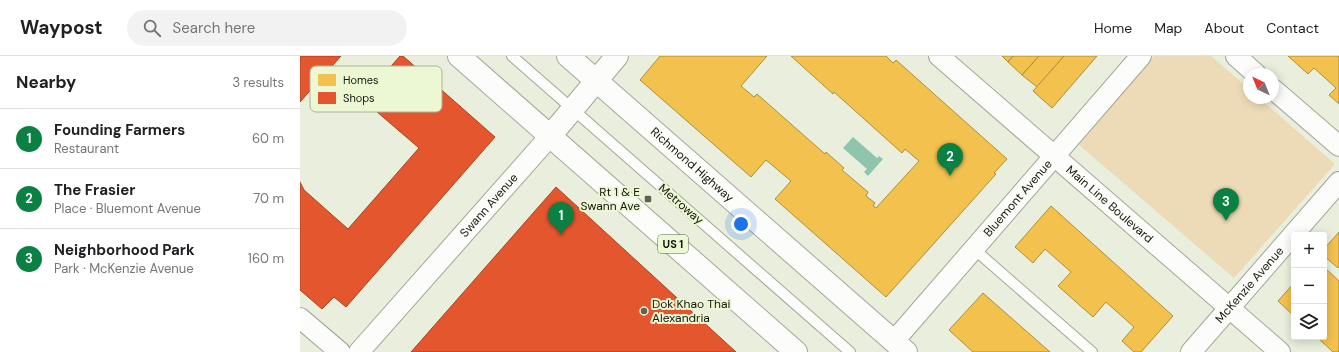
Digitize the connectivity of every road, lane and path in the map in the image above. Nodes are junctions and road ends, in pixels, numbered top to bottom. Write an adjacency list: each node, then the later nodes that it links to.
1 (459, 56): 12 (main road, US 1)
2 (512, 56): 11 (lane, Metroway)
3 (568, 56): 9 (main road, Richmond Highway)
4 (617, 56): 9 (main road, Swann Avenue)
5 (939, 56): 14 (street, Main Line Boulevard)
6 (1141, 56): 14 (street, Bluemont Avenue)
7 (1236, 56): 8 (street)
8 (1249, 68)
9 (596, 80): 11 (main road, Swann Avenue); 19 (main road, Richmond Highway)
10 (1279, 94): 13 (street)
11 (572, 109): 12 (main road, Swann Avenue); 23 (lane, Metroway)
12 (551, 135): 21 (street, Swann Avenue); 22 (main road, US 1)
13 (1339, 146)
14 (1054, 157): 16 (street, Bluemont Avenue); 17 (street, Main Line Boulevard)
15 (1339, 182): 17 (street, McKenzie Avenue)
16 (974, 249): 19 (street, Bluemont Avenue); 24 (lane)
17 (1229, 309): 25 (street, McKenzie Avenue); 26 (street, Main Line Boulevard)
18 (300, 318): 20 (street)
19 (900, 347)
20 (340, 352)
21 (359, 352)
22 (796, 352)
23 (850, 352)
24 (1092, 352)
25 (1191, 352)
26 (1280, 352)

